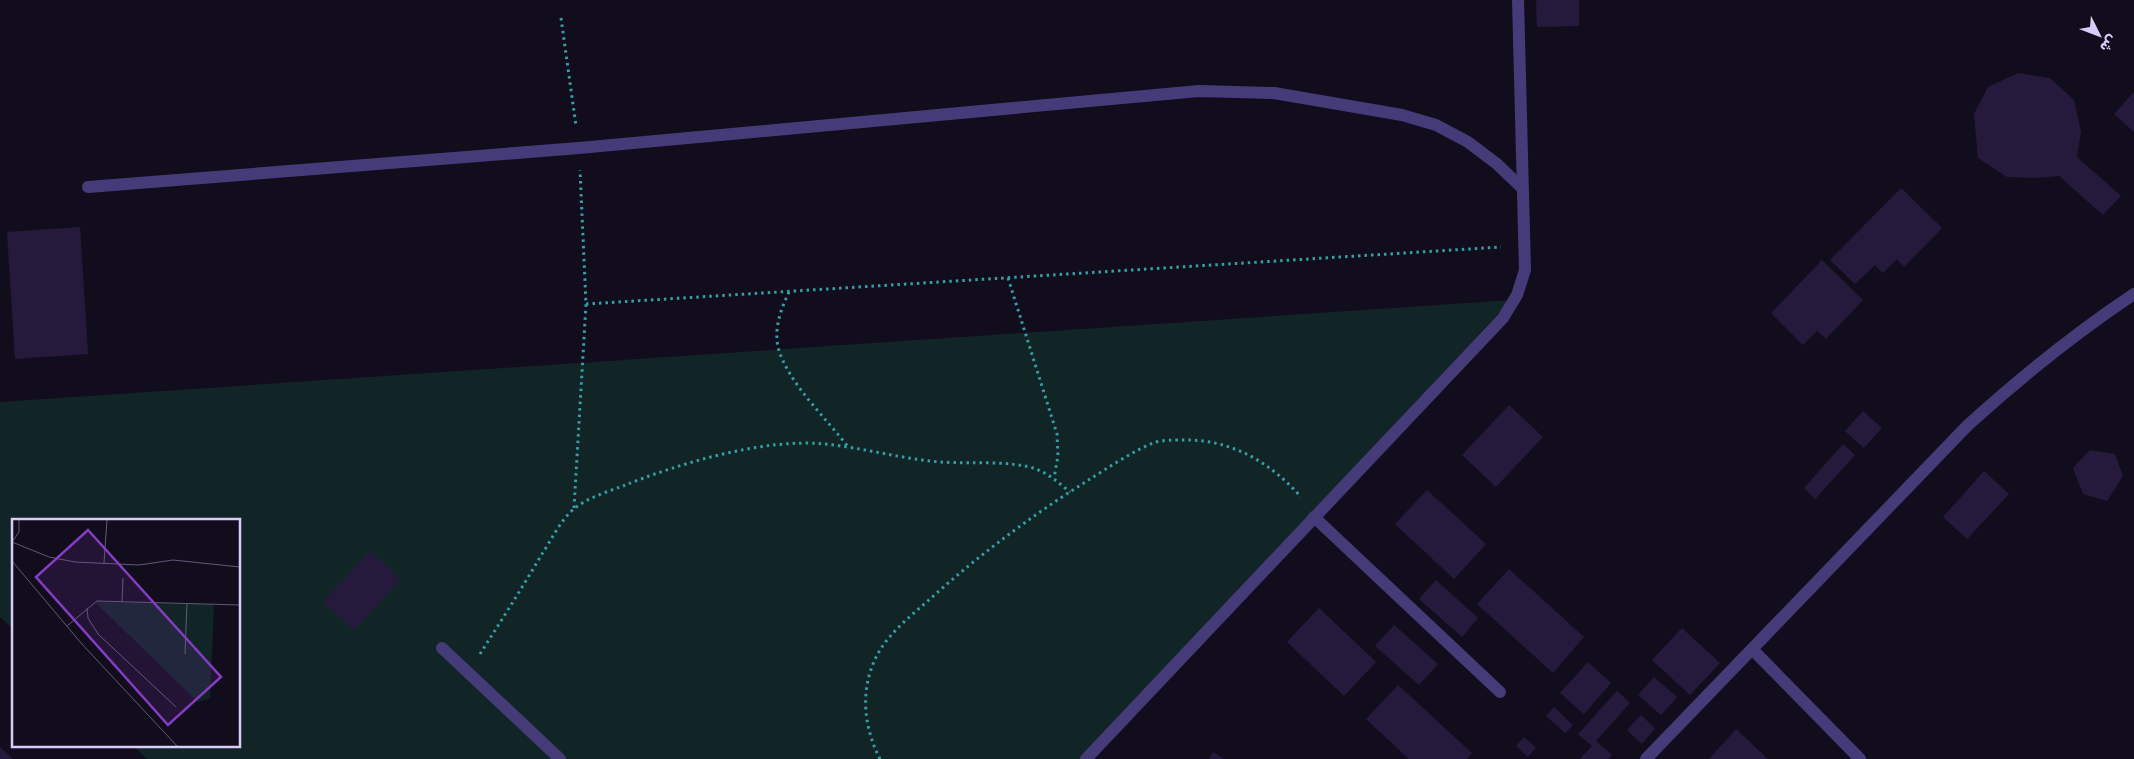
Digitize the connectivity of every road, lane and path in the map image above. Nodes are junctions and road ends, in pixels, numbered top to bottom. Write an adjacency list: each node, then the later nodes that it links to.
1 (1518, 0): 5 (lane)
2 (561, 18): 3 (path)
3 (579, 148): 4 (lane); 5 (lane); 10 (path)
4 (88, 187)
5 (1521, 187): 6 (lane)
6 (1524, 246): 7 (path); 15 (lane)
7 (1008, 278): 8 (path); 12 (path)
8 (789, 292): 10 (path); 11 (path)
9 (2134, 294): 17 (lane)
10 (586, 304): 14 (path)
11 (849, 448): 12 (path); 14 (path)
12 (1054, 478): 13 (path)
13 (1070, 492): 15 (path); 21 (path)
14 (574, 508): 18 (path)
15 (1314, 517): 19 (lane); 22 (lane)
16 (442, 648): 18 (lane)
17 (1752, 650): 23 (lane); 24 (lane)
18 (468, 673): 20 (lane)
19 (1500, 692)
20 (560, 759)
21 (880, 759)
22 (1086, 759)
23 (1646, 759)
24 (1860, 759)

